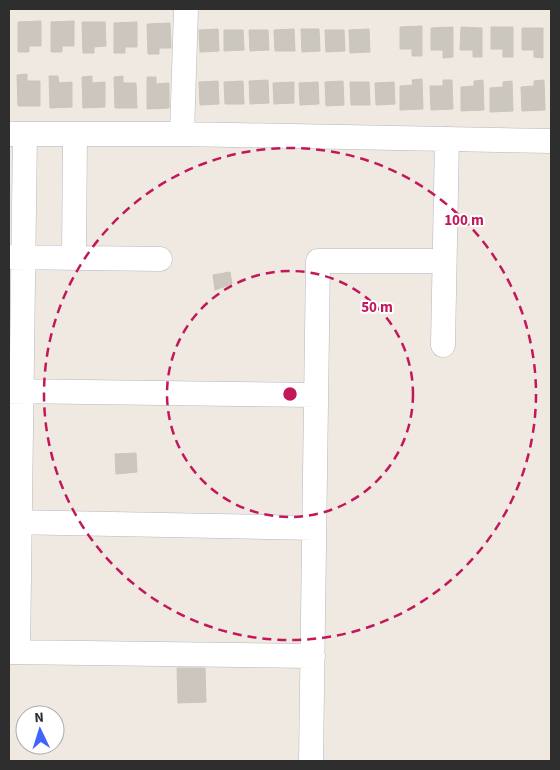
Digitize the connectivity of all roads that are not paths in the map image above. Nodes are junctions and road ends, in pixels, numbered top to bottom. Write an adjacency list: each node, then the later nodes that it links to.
1 (186, 9): 4 (street)
2 (17, 134): 3 (street); 7 (street)
3 (75, 134): 4 (street); 8 (street)
4 (182, 134): 5 (street)
5 (447, 139): 6 (street); 10 (street)
6 (551, 140)
7 (16, 257): 8 (street); 12 (street)
8 (74, 258): 9 (street)
9 (160, 259)
10 (444, 261): 11 (street); 13 (street)
11 (443, 345)
12 (15, 391): 13 (street); 14 (street)
13 (316, 395): 15 (street)
14 (14, 523): 15 (street); 16 (street)
15 (314, 528): 17 (street)
16 (14, 652): 17 (street)
17 (312, 656): 18 (street)
18 (311, 761)

